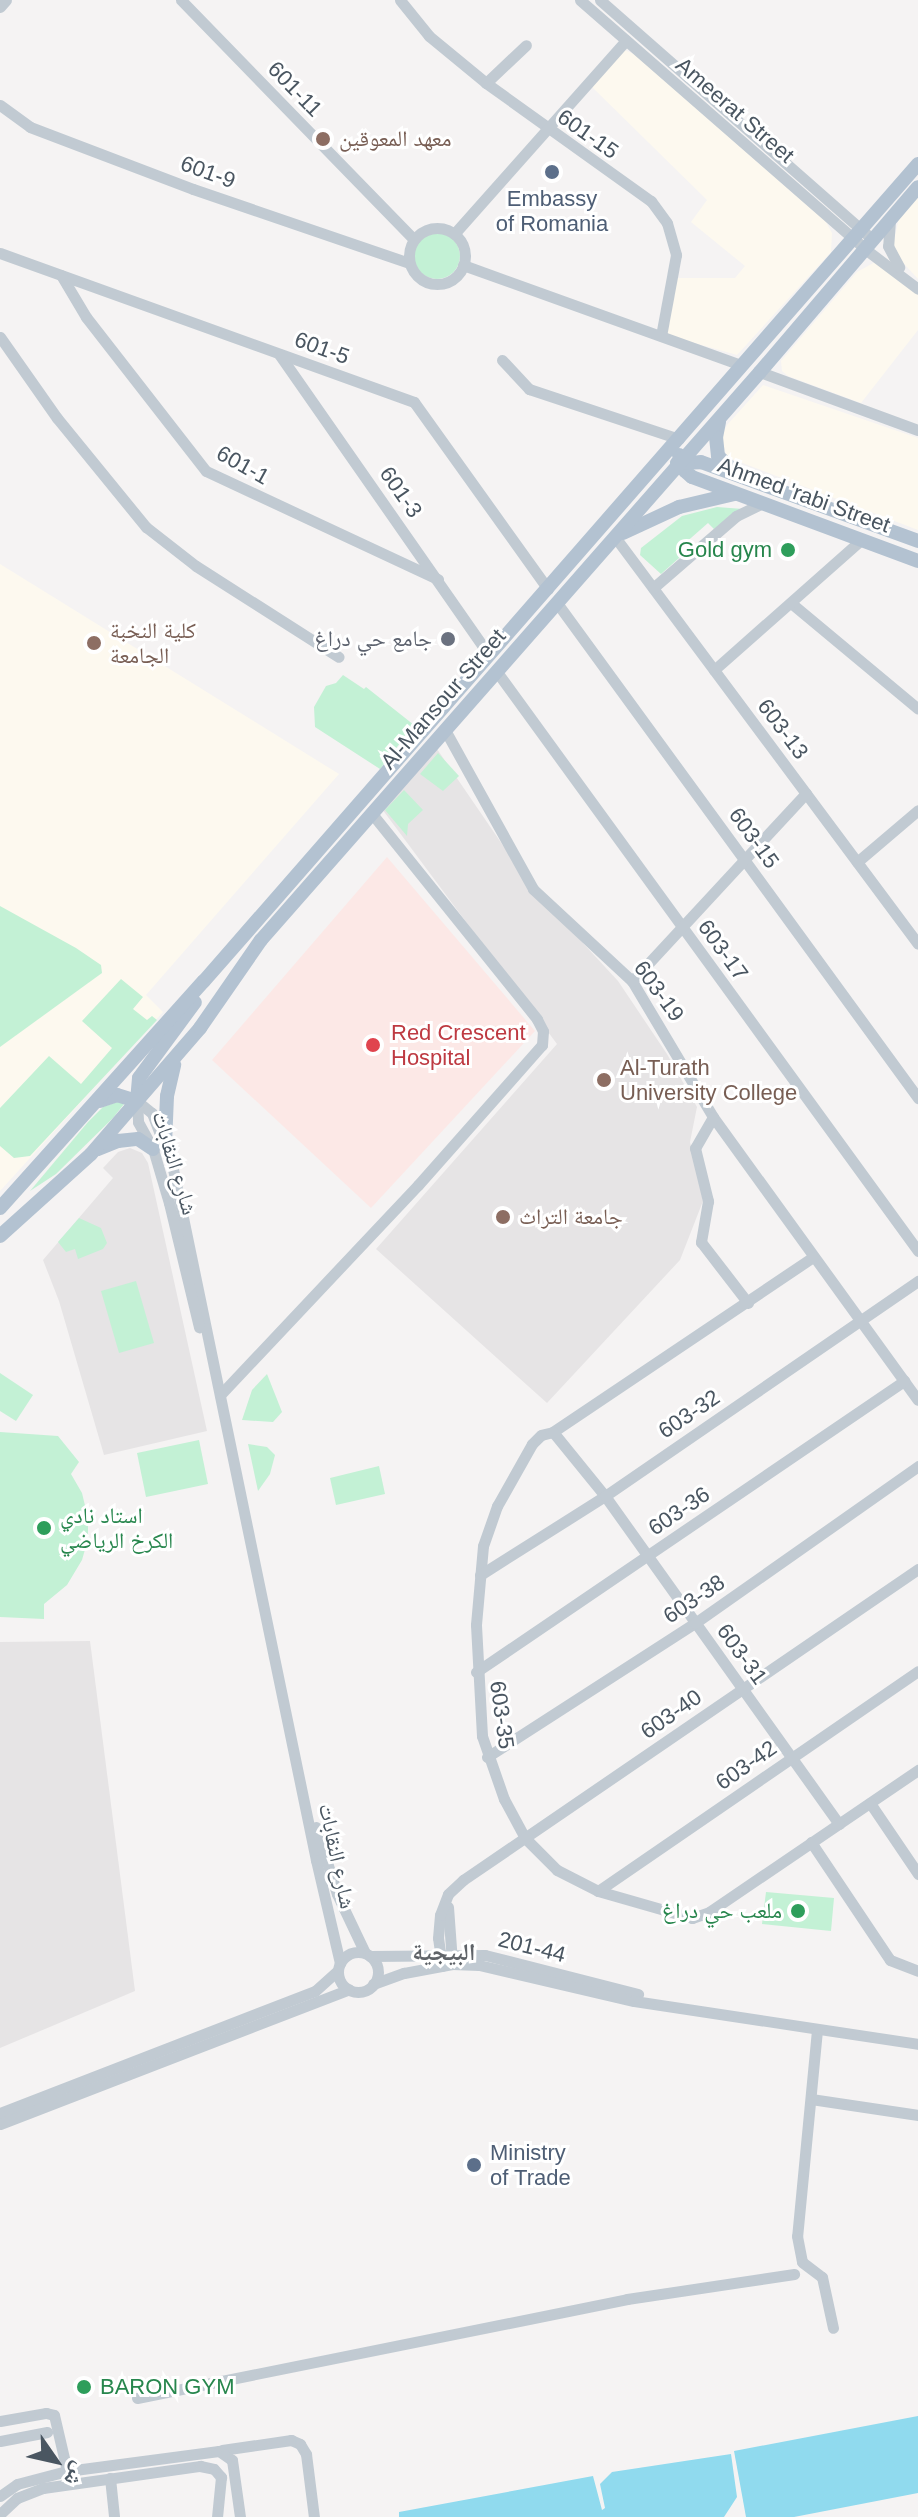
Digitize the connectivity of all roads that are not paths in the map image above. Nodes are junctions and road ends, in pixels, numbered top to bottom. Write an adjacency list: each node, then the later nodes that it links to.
1 (6, 0): 6 (street)
2 (181, 0): 17 (street, 601-11)
3 (400, 0): 9 (street, 601-15)
4 (580, 0): 7 (street, Ameerat Street)
5 (600, 0): 15 (street, Ameerat Street)
6 (0, 7)
7 (626, 40): 11 (street); 15 (street, Ameerat Street)
8 (526, 45): 9 (street)
9 (486, 83): 11 (street, 601-15)
10 (0, 105): 20 (street, 601-9)
11 (546, 130): 16 (street); 24 (street, 601-15)
12 (918, 164): 15 (main road, Al-Mansour Street)
13 (918, 187): 14 (main road, Al-Mansour Street)
14 (891, 219): 18 (main road, Al-Mansour Street); 23 (street)
15 (856, 233): 18 (street, Ameerat Street); 28 (main road, Al-Mansour Street)
16 (454, 234): 17 (street); 21 (street)
17 (414, 240): 20 (street)
18 (869, 245): 23 (street, Ameerat Street); 29 (main road, Al-Mansour Street)
19 (0, 253): 22 (street, 601-5)
20 (409, 263): 21 (street)
21 (463, 265): 24 (street)
22 (60, 275): 26 (street, 601-5); 42 (street, 601-1)
23 (918, 286)
24 (661, 336): 28 (street)
25 (0, 337): 48 (street)
26 (279, 353): 42 (street, 601-3); 44 (street, 601-5)
27 (502, 360): 32 (street)
28 (741, 365): 32 (main road, Al-Mansour Street)
29 (760, 372): 30 (main road, Al-Mansour Street); 31 (street)
30 (721, 417): 33 (main road, Al-Mansour Street); 35 (main road)
31 (918, 430)
32 (679, 439): 33 (main road); 34 (main road, Al-Mansour Street)
33 (681, 462): 34 (main road, Ahmed 'rabi Street); 35 (main road, Ahmed 'rabi Street); 36 (main road, Ahmed 'rabi Street); 38 (main road, Al-Mansour Street)
34 (653, 468): 44 (main road, Al-Mansour Street)
35 (743, 477): 40 (main road, Ahmed 'rabi Street)
36 (736, 493): 37 (main road, Ahmed 'rabi Street); 38 (main road)
37 (763, 503): 39 (main road, Ahmed 'rabi Street); 43 (street)
38 (615, 537): 43 (street, 603-13); 45 (main road, Al-Mansour Street)
39 (861, 540): 41 (main road, Ahmed 'rabi Street); 46 (street)
40 (918, 541)
41 (918, 561)
42 (438, 579): 47 (street, 601-3)
43 (653, 588): 49 (street, 603-13)
44 (548, 589): 47 (main road, Al-Mansour Street)
45 (557, 603): 50 (main road, Al-Mansour Street); 56 (street, 603-15)
46 (791, 603): 49 (street); 51 (street)
47 (489, 655): 60 (main road, Al-Mansour Street)
48 (339, 657)
49 (714, 670): 53 (street, 603-13)
50 (497, 672): 52 (main road, Al-Mansour Street); 58 (street, 603-17)
51 (918, 709)
52 (445, 730): 55 (main road, Al-Mansour Street); 61 (street, 603-19)
53 (806, 793): 56 (street); 57 (street, 603-13)
54 (918, 810): 57 (street)
55 (372, 814): 62 (main road, Al-Mansour Street); 77 (street)
56 (744, 859): 58 (street); 63 (street, 603-15)
57 (857, 862): 59 (street, 603-13)
58 (682, 927): 61 (street); 71 (street, 603-17)
59 (918, 944)
60 (226, 955): 64 (main road); 65 (main road, Al-Mansour Street)
61 (632, 981): 66 (street, 603-19)
62 (178, 1055): 64 (main road, Al-Mansour Street); 67 (main road)
63 (918, 1098)
64 (137, 1101): 65 (main road); 67 (street, شارع النقابات); 68 (main road, Al-Mansour Street)
65 (88, 1109): 69 (main road, Al-Mansour Street)
66 (713, 1117): 72 (street, 603-19); 74 (street)
67 (159, 1147): 68 (main road); 77 (street, شارع النقابات)
68 (91, 1154): 70 (main road, Al-Mansour Street)
69 (0, 1208)
70 (0, 1236)
71 (918, 1251)
72 (813, 1257): 74 (street, 603-35); 75 (street, 603-19)
73 (918, 1281): 75 (street, 603-32)
74 (748, 1303): 79 (street, 603-35)
75 (861, 1322): 76 (street, 603-19); 81 (street, 603-32)
76 (904, 1381): 78 (street, 603-19); 82 (street, 603-36)
77 (220, 1395): 89 (street, شارع النقابات)
78 (918, 1400)
79 (553, 1432): 81 (street, 603-31); 84 (street, 603-35)
80 (918, 1466): 85 (street, 603-38)
81 (605, 1496): 82 (street, 603-31); 84 (street, 603-32)
82 (648, 1557): 85 (street, 603-31); 87 (street, 603-36)
83 (918, 1569): 88 (street, 603-40)
84 (480, 1575): 87 (street, 603-35)
85 (695, 1623): 88 (street, 603-31); 90 (street, 603-38)
86 (918, 1671): 91 (street, 603-42)
87 (476, 1672): 90 (street, 603-35)
88 (743, 1689): 91 (street, 603-31); 95 (street, 603-40)
89 (297, 1757): 99 (street, شارع النقابات); 101 (street, شارع النقابات)
90 (487, 1757): 95 (street, 603-35)
91 (792, 1758): 94 (street, 603-31); 98 (street, 603-42)
92 (918, 1770): 93 (street)
93 (870, 1803): 94 (street); 97 (street)
94 (839, 1824): 96 (street)
95 (525, 1838): 98 (street, 603-35); 100 (street, 603-40)
96 (811, 1842): 98 (street, 603-35); 102 (street)
97 (918, 1874)
98 (598, 1891)
99 (368, 1955): 100 (street, 201-44); 101 (street); 103 (street)
100 (446, 1960): 103 (street, 201-44); 105 (street, 201-44)
101 (339, 1966): 104 (street); 107 (street)
102 (918, 1971)
103 (373, 1984): 104 (street)
104 (349, 1989): 107 (street)
105 (817, 2030): 106 (street, 201-44); 108 (street)
106 (918, 2044)
107 (155, 2061): 109 (street); 111 (street)
108 (811, 2099): 110 (street); 113 (street)
109 (0, 2113)
110 (918, 2115)
111 (0, 2124)
112 (794, 2274): 114 (street)
113 (833, 2328)
114 (137, 2398)
115 (0, 2421): 119 (street)
116 (47, 2432): 117 (street)
117 (0, 2441)
118 (217, 2451): 119 (street); 126 (street); 127 (street)
119 (67, 2471): 122 (street)
120 (110, 2478): 123 (street); 124 (street); 125 (street)
121 (0, 2479): 122 (street)
122 (1, 2494)
123 (0, 2514)
124 (114, 2517)
125 (217, 2517)
126 (240, 2517)
127 (314, 2517)

